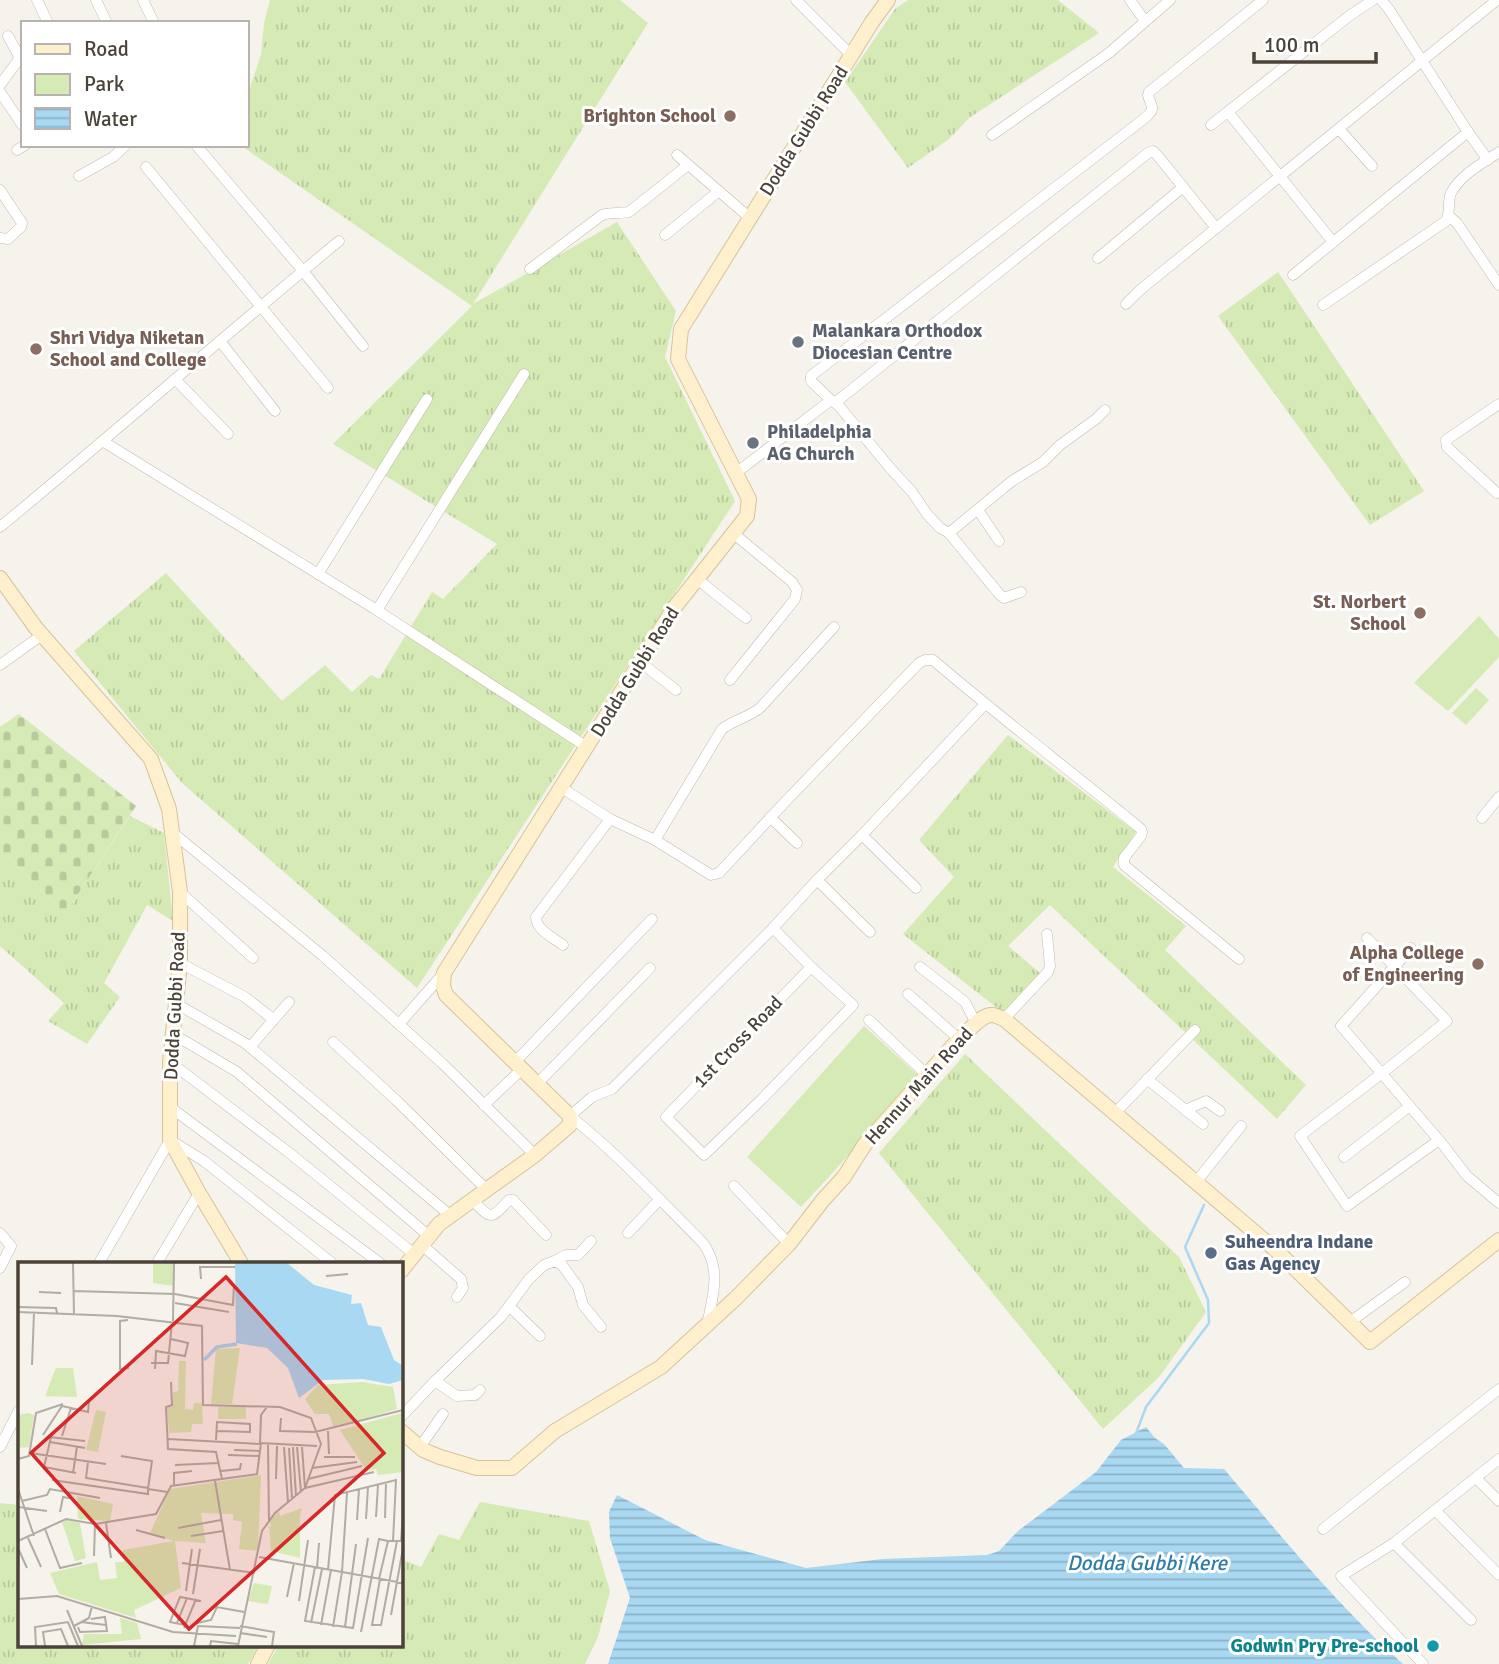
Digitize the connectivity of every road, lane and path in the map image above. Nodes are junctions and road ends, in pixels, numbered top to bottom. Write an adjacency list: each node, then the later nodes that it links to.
1 (37, 0): 12 (street)
2 (96, 0): 13 (street)
3 (143, 0): 14 (street)
4 (796, 0): 17 (street)
5 (888, 0): 17 (main road, Dodda Gubbi Road)
6 (1130, 0): 15 (street)
7 (1170, 0): 15 (street)
8 (1263, 0): 63 (street)
9 (1373, 0): 21 (street)
10 (1381, 0): 18 (street)
11 (1497, 0): 18 (street)
12 (47, 21)
13 (106, 21)
14 (153, 21)
15 (1145, 21): 26 (street)
16 (8, 37): 19 (street)
17 (851, 55): 43 (main road, Dodda Gubbi Road)
18 (1423, 61): 24 (street); 25 (street)
19 (0, 85)
20 (0, 92): 22 (street)
21 (1228, 112): 23 (street); 38 (street)
22 (21, 123)
23 (1211, 125)
24 (1339, 128): 35 (street); 38 (street)
25 (1468, 132): 33 (street); 48 (street)
26 (992, 135)
27 (108, 147): 32 (street)
28 (124, 147): 32 (street)
29 (198, 147): 51 (street)
30 (1499, 152): 33 (street)
31 (677, 155): 34 (street)
32 (113, 157): 37 (street)
33 (1488, 160): 42 (street)
34 (688, 165): 41 (street); 50 (street)
35 (1372, 166)
36 (146, 167): 56 (street)
37 (79, 176)
38 (1280, 177): 44 (street); 48 (street)
39 (1183, 187): 44 (street); 49 (street); 63 (street)
40 (0, 190): 46 (street)
41 (719, 191): 43 (street); 45 (street)
42 (1449, 216): 53 (street); 55 (street)
43 (750, 218): 69 (main road, Dodda Gubbi Road)
44 (1216, 228): 54 (street)
45 (665, 235)
46 (0, 237)
47 (340, 241): 51 (street)
48 (1333, 242): 52 (street)
49 (1097, 258)
50 (530, 269)
51 (303, 271): 56 (street); 58 (street)
52 (1293, 275)
53 (1499, 285)
54 (1126, 304)
55 (1323, 305)
56 (261, 306): 57 (street); 61 (street)
57 (220, 341): 60 (street); 66 (street)
58 (363, 346)
59 (524, 374): 80 (street)
60 (176, 379): 67 (street); 68 (street)
61 (328, 388)
62 (427, 399): 76 (street)
63 (833, 401): 69 (street); 74 (street)
64 (1499, 404): 70 (street)
65 (1105, 410): 71 (street)
66 (275, 411)
67 (228, 435)
68 (104, 442): 72 (street); 76 (street)
69 (736, 473): 73 (main road, Dodda Gubbi Road)
70 (1496, 493)
71 (978, 510): 74 (street); 75 (street)
72 (0, 527)
73 (733, 533): 78 (main road, Dodda Gubbi Road); 86 (street)
74 (949, 533): 79 (street)
75 (999, 541)
76 (318, 574): 80 (street)
77 (0, 578): 83 (main road, Dodda Gubbi Road)
78 (697, 579): 81 (street); 84 (main road, Dodda Gubbi Road)
79 (1021, 592)
80 (377, 610): 89 (street)
81 (746, 618)
82 (834, 626): 97 (street)
83 (42, 635): 85 (street); 95 (main road, Dodda Gubbi Road)
84 (640, 662): 87 (street); 89 (main road, Dodda Gubbi Road)
85 (0, 665)
86 (730, 680)
87 (676, 690)
88 (985, 704): 92 (street); 96 (street); 110 (street)
89 (587, 747): 90 (main road, Dodda Gubbi Road)
90 (562, 788): 94 (street); 116 (main road, Dodda Gubbi Road)
91 (1499, 797): 93 (street)
92 (770, 817): 97 (street); 98 (street)
93 (1482, 818)
94 (610, 819): 97 (street); 107 (street)
95 (171, 832): 101 (main road, Dodda Gubbi Road); 124 (street)
96 (862, 835): 99 (street); 100 (street)
97 (655, 841)
98 (797, 843)
99 (817, 880): 103 (street); 104 (street)
100 (916, 888)
101 (180, 892): 109 (street); 111 (main road, Dodda Gubbi Road)
102 (652, 919): 131 (street)
103 (773, 928): 113 (street); 142 (street)
104 (870, 932)
105 (1047, 934): 121 (street)
106 (1367, 939): 112 (street)
107 (563, 946)
108 (1411, 948): 112 (street)
109 (253, 958)
110 (1239, 959)
111 (180, 963): 119 (main road, Dodda Gubbi Road); 120 (street)
112 (1395, 966): 132 (street); 132 (street)
113 (811, 967): 113 (street, 1st Cross Road)
114 (920, 967): 123 (street)
115 (650, 968): 135 (street)
116 (444, 973): 124 (street); 131 (main road)
117 (908, 994): 127 (street)
118 (289, 1002): 120 (street)
119 (175, 1003): 126 (main road, Dodda Gubbi Road); 129 (street)
120 (273, 1019): 129 (street)
121 (1004, 1019): 123 (main road, Hennur Main Road); 141 (main road)
122 (869, 1020): 133 (street)
123 (976, 1023): 127 (main road, Hennur Main Road)
124 (399, 1024): 136 (street)
125 (1195, 1030): 134 (street)
126 (173, 1034): 130 (main road, Dodda Gubbi Road); 163 (street)
127 (960, 1039): 133 (main road, Hennur Main Road)
128 (333, 1042): 151 (street)
129 (250, 1047): 156 (street)
130 (170, 1062): 138 (main road, Dodda Gubbi Road); 163 (street)
131 (518, 1066): 135 (main road); 136 (street)
132 (1381, 1074): 137 (street); 146 (street)
133 (927, 1075): 162 (main road, Hennur Main Road)
134 (1147, 1079): 139 (street); 141 (street)
135 (537, 1084): 142 (main road)
136 (484, 1105): 147 (street)
137 (1410, 1106): 146 (street); 148 (street)
138 (170, 1107): 145 (main road, Dodda Gubbi Road); 169 (street)
139 (1185, 1110): 140 (street); 143 (street)
140 (1220, 1111)
141 (1115, 1114): 149 (main road)
142 (570, 1116): 147 (main road); 154 (street)
143 (1203, 1124)
144 (1241, 1126): 149 (street)
145 (170, 1140): 152 (main road, Dodda Gubbi Road); 166 (street); 168 (street)
146 (1439, 1140): 155 (street)
147 (535, 1155): 151 (main road)
148 (1344, 1157)
149 (1196, 1182): 175 (main road)
150 (734, 1186): 162 (street)
151 (487, 1190): 153 (main road)
152 (199, 1193): 164 (main road, Dodda Gubbi Road); 167 (street)
153 (472, 1200): 156 (main road); 159 (street)
154 (659, 1200): 158 (street); 176 (street)
155 (1499, 1203)
156 (451, 1216): 163 (main road)
157 (0, 1233): 170 (street)
158 (628, 1233)
159 (546, 1235)
160 (1499, 1240): 175 (main road)
161 (591, 1241): 165 (street)
162 (789, 1244): 176 (main road, Hennur Main Road)
163 (422, 1245): 171 (main road); 173 (street)
164 (235, 1261)
165 (555, 1261): 174 (street); 177 (street)
166 (100, 1262)
167 (158, 1262)
168 (331, 1262)
169 (379, 1262)
170 (0, 1268)
171 (402, 1269)
172 (1405, 1282): 175 (street)
173 (457, 1297)
174 (509, 1306): 178 (street); 179 (street)
175 (1350, 1322)
176 (707, 1325): 187 (main road, Hennur Main Road)
177 (601, 1327)
178 (540, 1336)
179 (435, 1381): 181 (street); 184 (street)
180 (1499, 1389): 192 (street)
181 (480, 1390)
182 (18, 1412): 186 (street)
183 (443, 1414): 187 (street)
184 (402, 1416)
185 (402, 1432): 187 (main road, Hennur Main Road)
186 (0, 1447)
187 (420, 1447)
188 (1499, 1459): 189 (street)
189 (1476, 1478): 190 (street); 191 (street)
190 (1499, 1501)
191 (1435, 1510): 193 (street); 194 (street)
192 (1323, 1529)
193 (1394, 1543): 195 (street); 198 (street)
194 (1499, 1575)
195 (1471, 1619)
196 (267, 1646): 197 (main road)
197 (258, 1664)
198 (1423, 1664)

